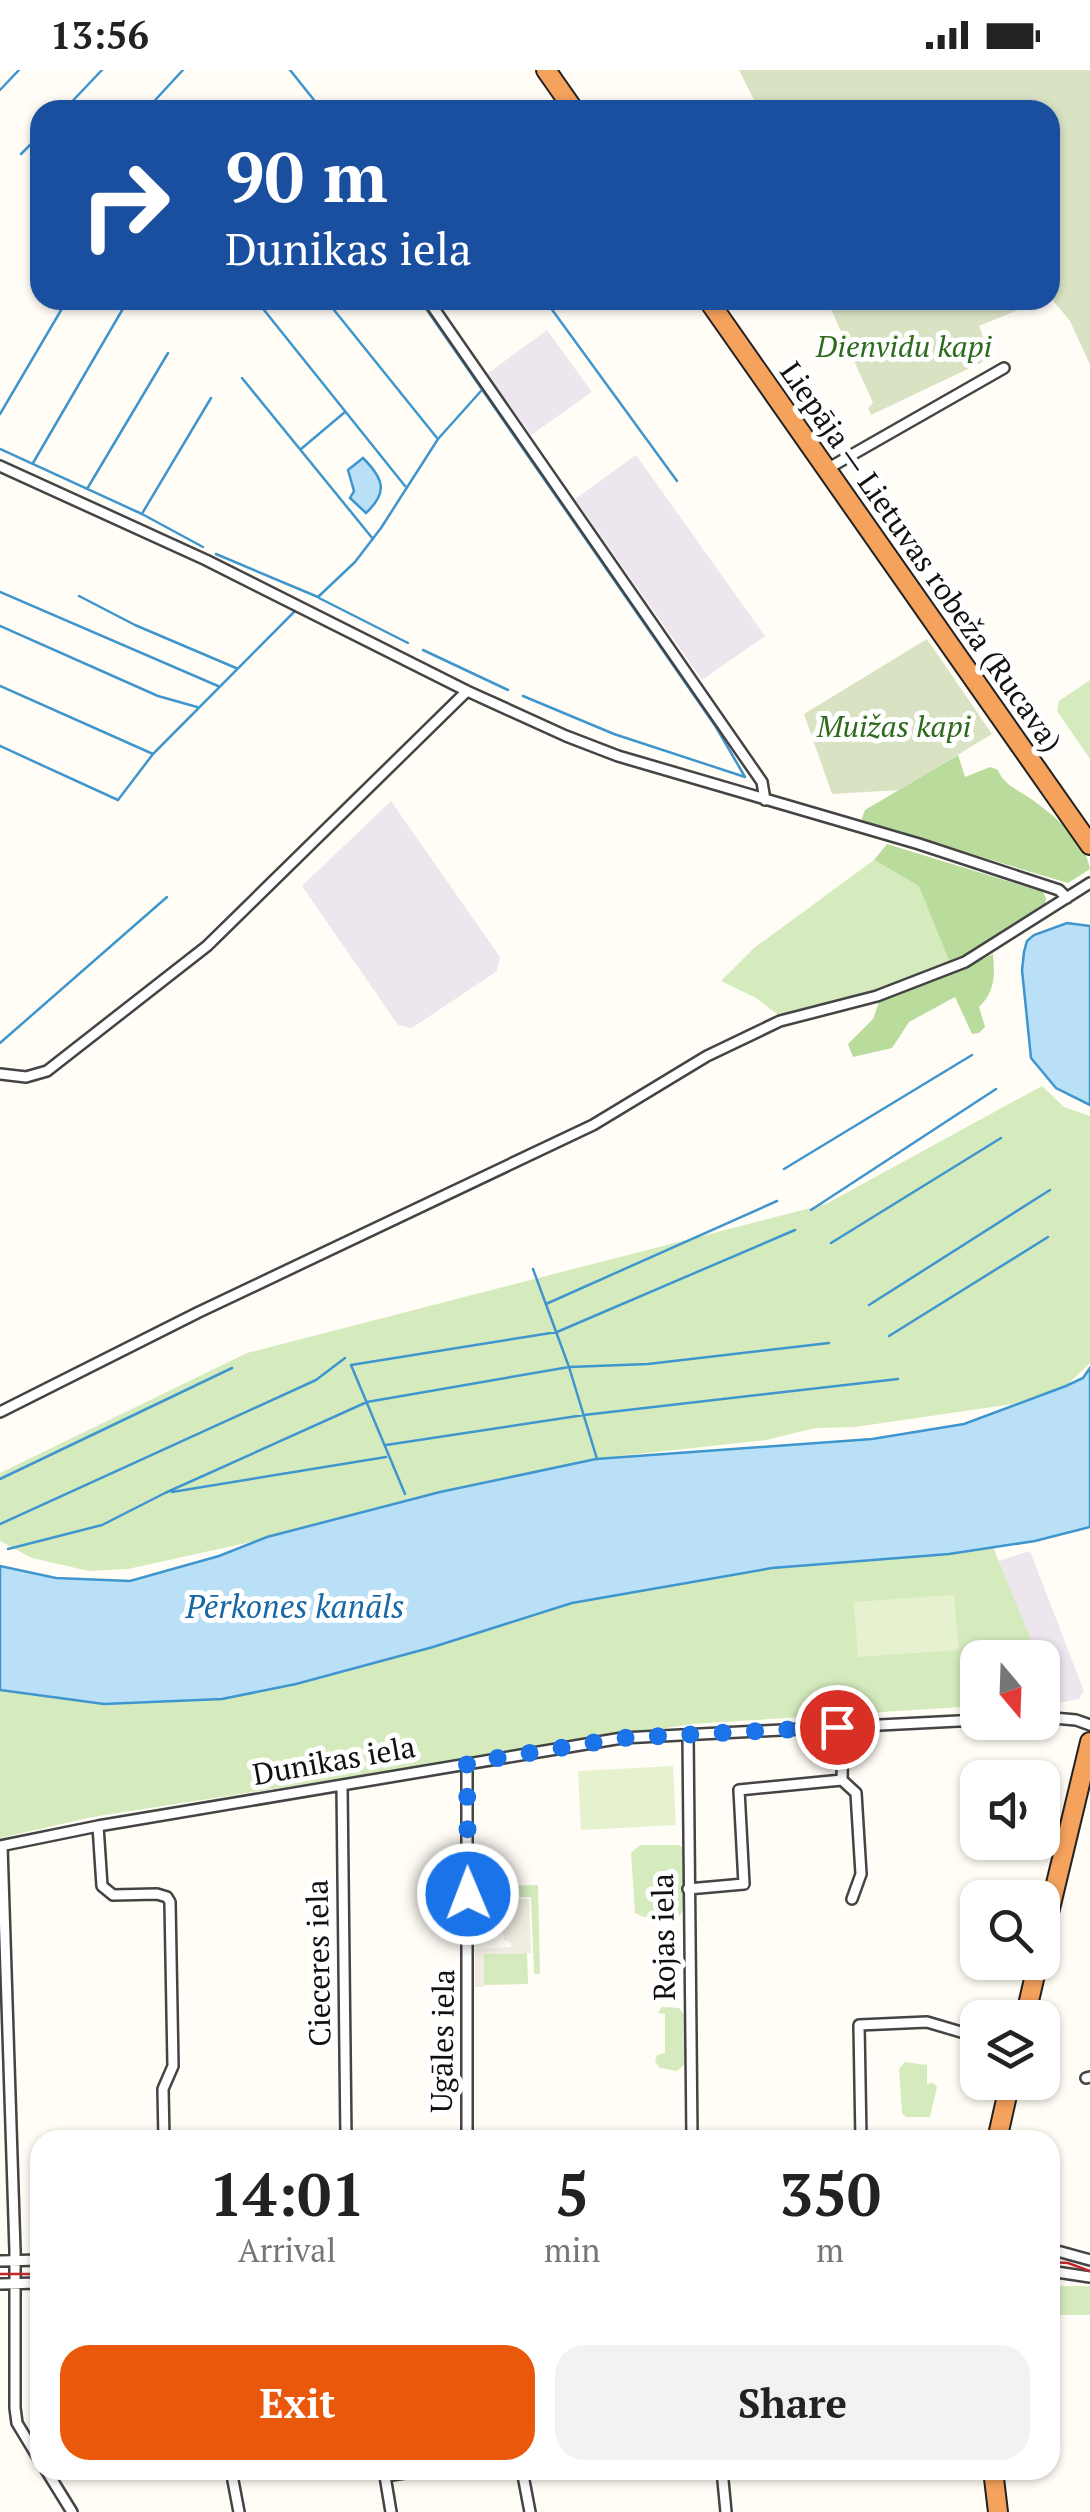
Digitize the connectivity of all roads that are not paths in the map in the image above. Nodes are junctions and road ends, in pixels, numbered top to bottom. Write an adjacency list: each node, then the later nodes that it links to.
1 (546, 70): 2 (highway)
2 (567, 100)
3 (435, 310): 9 (street)
4 (715, 310): 7 (highway, Liepāja — Lietuvas robeža (Rucava))
5 (1004, 368): 7 (street)
6 (0, 466): 8 (street)
7 (827, 469): 10 (highway, Liepāja — Lietuvas robeža (Rucava))
8 (467, 692): 9 (street); 13 (street)
9 (765, 800): 12 (street)
10 (1090, 845)
11 (1090, 882): 12 (street)
12 (1066, 898): 14 (street)
13 (0, 1074)
14 (0, 1412)
15 (1060, 1718): 17 (street)
16 (960, 1721): 18 (street, Dunikas iela)
17 (1090, 1725)
18 (844, 1727): 19 (street, Dunikas iela); 22 (street)
19 (688, 1734): 21 (street, Dunikas iela); 28 (street, Rojas iela)
20 (1090, 1742): 24 (highway)
21 (467, 1763): 23 (street, Dunikas iela); 34 (street, Ugāles iela)
22 (842, 1780): 28 (street); 29 (street)
23 (342, 1786): 25 (street, Dunikas iela); 33 (street, Cieceres iela)
24 (1082, 1803): 27 (highway)
25 (98, 1826): 26 (street, Dunikas iela); 32 (street)
26 (1, 1846): 42 (street)
27 (1060, 1880)
28 (688, 1889): 35 (street, Rojas iela)
29 (852, 1899)
30 (960, 2032): 36 (street)
31 (1006, 2100): 37 (highway)
32 (164, 2130)
33 (346, 2130)
34 (466, 2130)
35 (692, 2130)
36 (862, 2130)
37 (999, 2130)
38 (1060, 2251): 40 (street)
39 (30, 2260): 42 (street)
40 (1090, 2260)
41 (0, 2261): 42 (street)
42 (15, 2261): 46 (street)
43 (1060, 2271): 44 (street)
44 (1090, 2277)
45 (0, 2284): 46 (street)
46 (15, 2284): 47 (street); 48 (street)
47 (30, 2284)
48 (30, 2444)
49 (52, 2480): 55 (street)
50 (233, 2480): 56 (street)
51 (385, 2480): 57 (street)
52 (524, 2480): 58 (street)
53 (723, 2480): 59 (street)
54 (994, 2480): 60 (highway)
55 (72, 2512)
56 (238, 2512)
57 (391, 2512)
58 (530, 2512)
59 (726, 2512)
60 (998, 2512)

